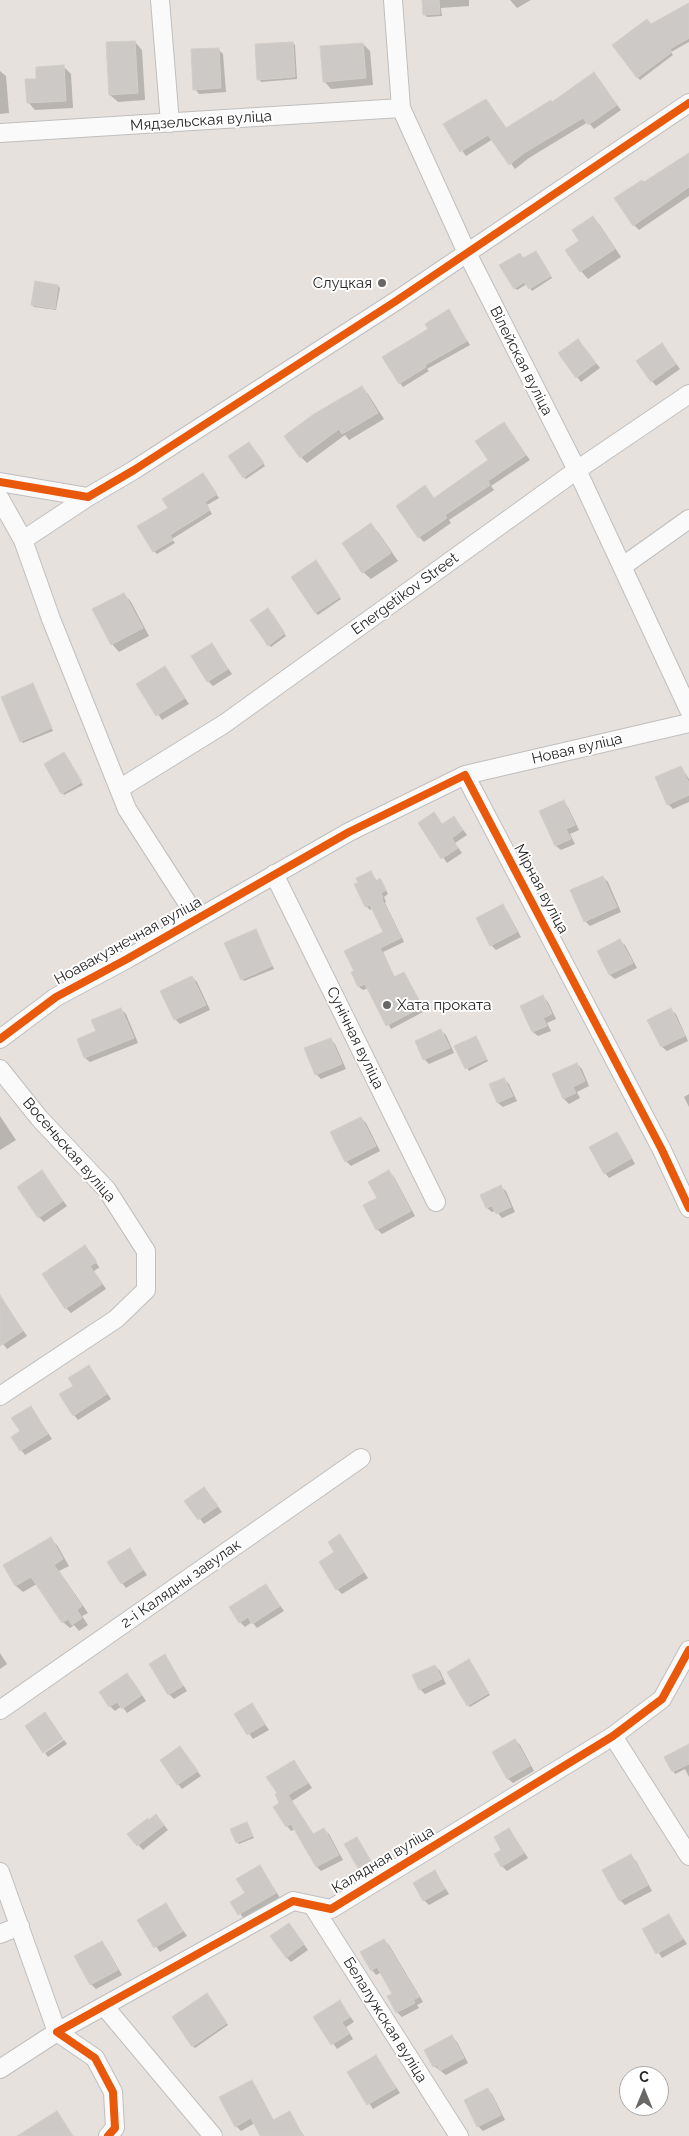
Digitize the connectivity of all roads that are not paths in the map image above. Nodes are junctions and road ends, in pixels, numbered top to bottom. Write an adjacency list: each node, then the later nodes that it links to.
1 (160, 0): 5 (street)
2 (393, 0): 4 (street, Вілейская вуліца)
3 (689, 102): 7 (street)
4 (401, 108): 5 (street, Мядзельская вуліца); 7 (street, Вілейская вуліца)
5 (170, 123): 6 (street, Мядзельская вуліца)
6 (0, 133)
7 (467, 253): 9 (street, Вілейская вуліца); 11 (street)
8 (689, 394): 9 (street, Energetikov Street)
9 (577, 470): 15 (street, Вілейская вуліца); 19 (street, Energetikov Street)
10 (0, 482): 11 (street)
11 (88, 497): 14 (street)
12 (0, 499): 14 (street)
13 (689, 519): 15 (street)
14 (24, 540): 19 (street)
15 (624, 566): 16 (street, Вілейская вуліца)
16 (689, 710)
17 (689, 724): 18 (street, Новая вуліца)
18 (465, 775): 20 (street); 25 (street, Мірная вуліца)
19 (119, 789): 21 (street)
20 (274, 874): 21 (street, Ноавакузнечная вуліца); 24 (street, Сунічная вуліца)
21 (197, 918): 22 (street, Ноавакузнечная вуліца)
22 (0, 1039)
23 (0, 1069): 26 (street, Восеньская вуліца)
24 (436, 1202)
25 (689, 1208)
26 (0, 1396)
27 (361, 1458): 29 (street, 2-і Калядны завулак)
28 (689, 1650): 30 (street, Калядная вуліца)
29 (0, 1710)
30 (613, 1736): 31 (street); 33 (street, Калядная вуліца)
31 (689, 1856)
32 (0, 1872): 34 (street)
33 (312, 1905): 36 (street, Калядная вуліца); 41 (street, Белалужская вуліца)
34 (20, 1926): 35 (street); 37 (street)
35 (0, 1934)
36 (104, 2006): 37 (street, Калядная вуліца); 40 (street)
37 (58, 2032): 38 (street, Калядная вуліца); 39 (street)
38 (0, 2068)
39 (108, 2136)
40 (213, 2136)
41 (459, 2136)

